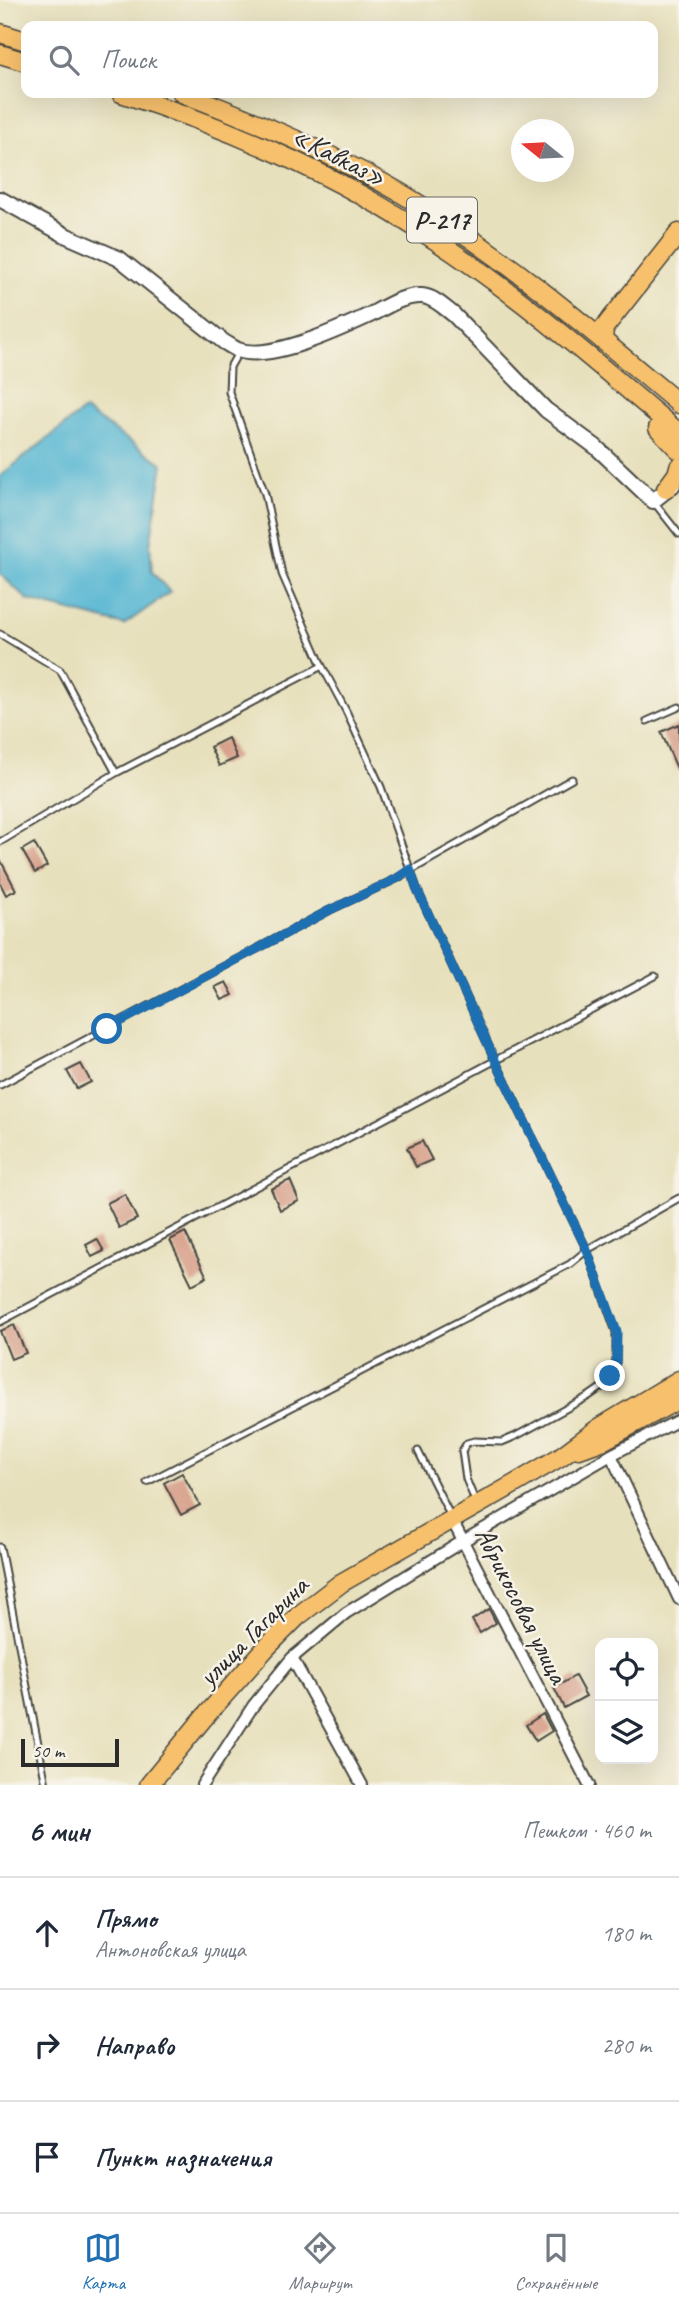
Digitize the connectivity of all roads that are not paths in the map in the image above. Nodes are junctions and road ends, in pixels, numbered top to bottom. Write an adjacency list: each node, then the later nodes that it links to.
1 (0, 33): 2 (main road)
2 (21, 39)
3 (0, 54): 4 (main road)
4 (21, 60)
5 (134, 98): 11 (main road, «Кавказ» / Р-217)
6 (194, 98): 9 (main road, «Кавказ» / Р-217)
7 (0, 199): 10 (street)
8 (679, 233): 9 (main road)
9 (599, 334): 12 (main road, «Кавказ» / Р-217)
10 (239, 351): 16 (street); 19 (lane)
11 (605, 370): 13 (main road, «Кавказ» / Р-217); 14 (main road)
12 (679, 404)
13 (679, 433)
14 (679, 450)
15 (679, 467): 16 (main road)
16 (666, 490): 17 (lane)
17 (679, 534)
18 (0, 634): 22 (lane)
19 (322, 666): 22 (lane); 25 (lane)
20 (679, 707): 21 (lane)
21 (647, 721)
22 (116, 773): 24 (lane)
23 (572, 779): 25 (lane)
24 (0, 842)
25 (410, 869): 27 (lane); 28 (lane)
26 (655, 976): 27 (lane)
27 (495, 1060): 30 (lane); 31 (lane)
28 (0, 1085)
29 (679, 1198): 30 (lane)
30 (587, 1250): 38 (lane); 39 (lane)
31 (0, 1322)
32 (679, 1380): 37 (main road)
33 (679, 1399): 37 (main road)
34 (679, 1420): 36 (street)
35 (418, 1451): 40 (lane)
36 (611, 1455): 41 (street); 43 (street)
37 (560, 1457): 39 (main road, улица Гагарина)
38 (146, 1482)
39 (477, 1506): 40 (main road, улица Гагарина)
40 (452, 1520): 41 (street, Абрикосовая улица); 47 (main road, улица Гагарина)
41 (463, 1541): 44 (street); 50 (street, Абрикосовая улица)
42 (0, 1547): 46 (lane)
43 (679, 1599)
44 (292, 1658): 45 (street); 49 (street)
45 (212, 1780): 48 (street)
46 (46, 1785)
47 (149, 1785)
48 (202, 1785)
49 (362, 1785)
50 (589, 1785)

